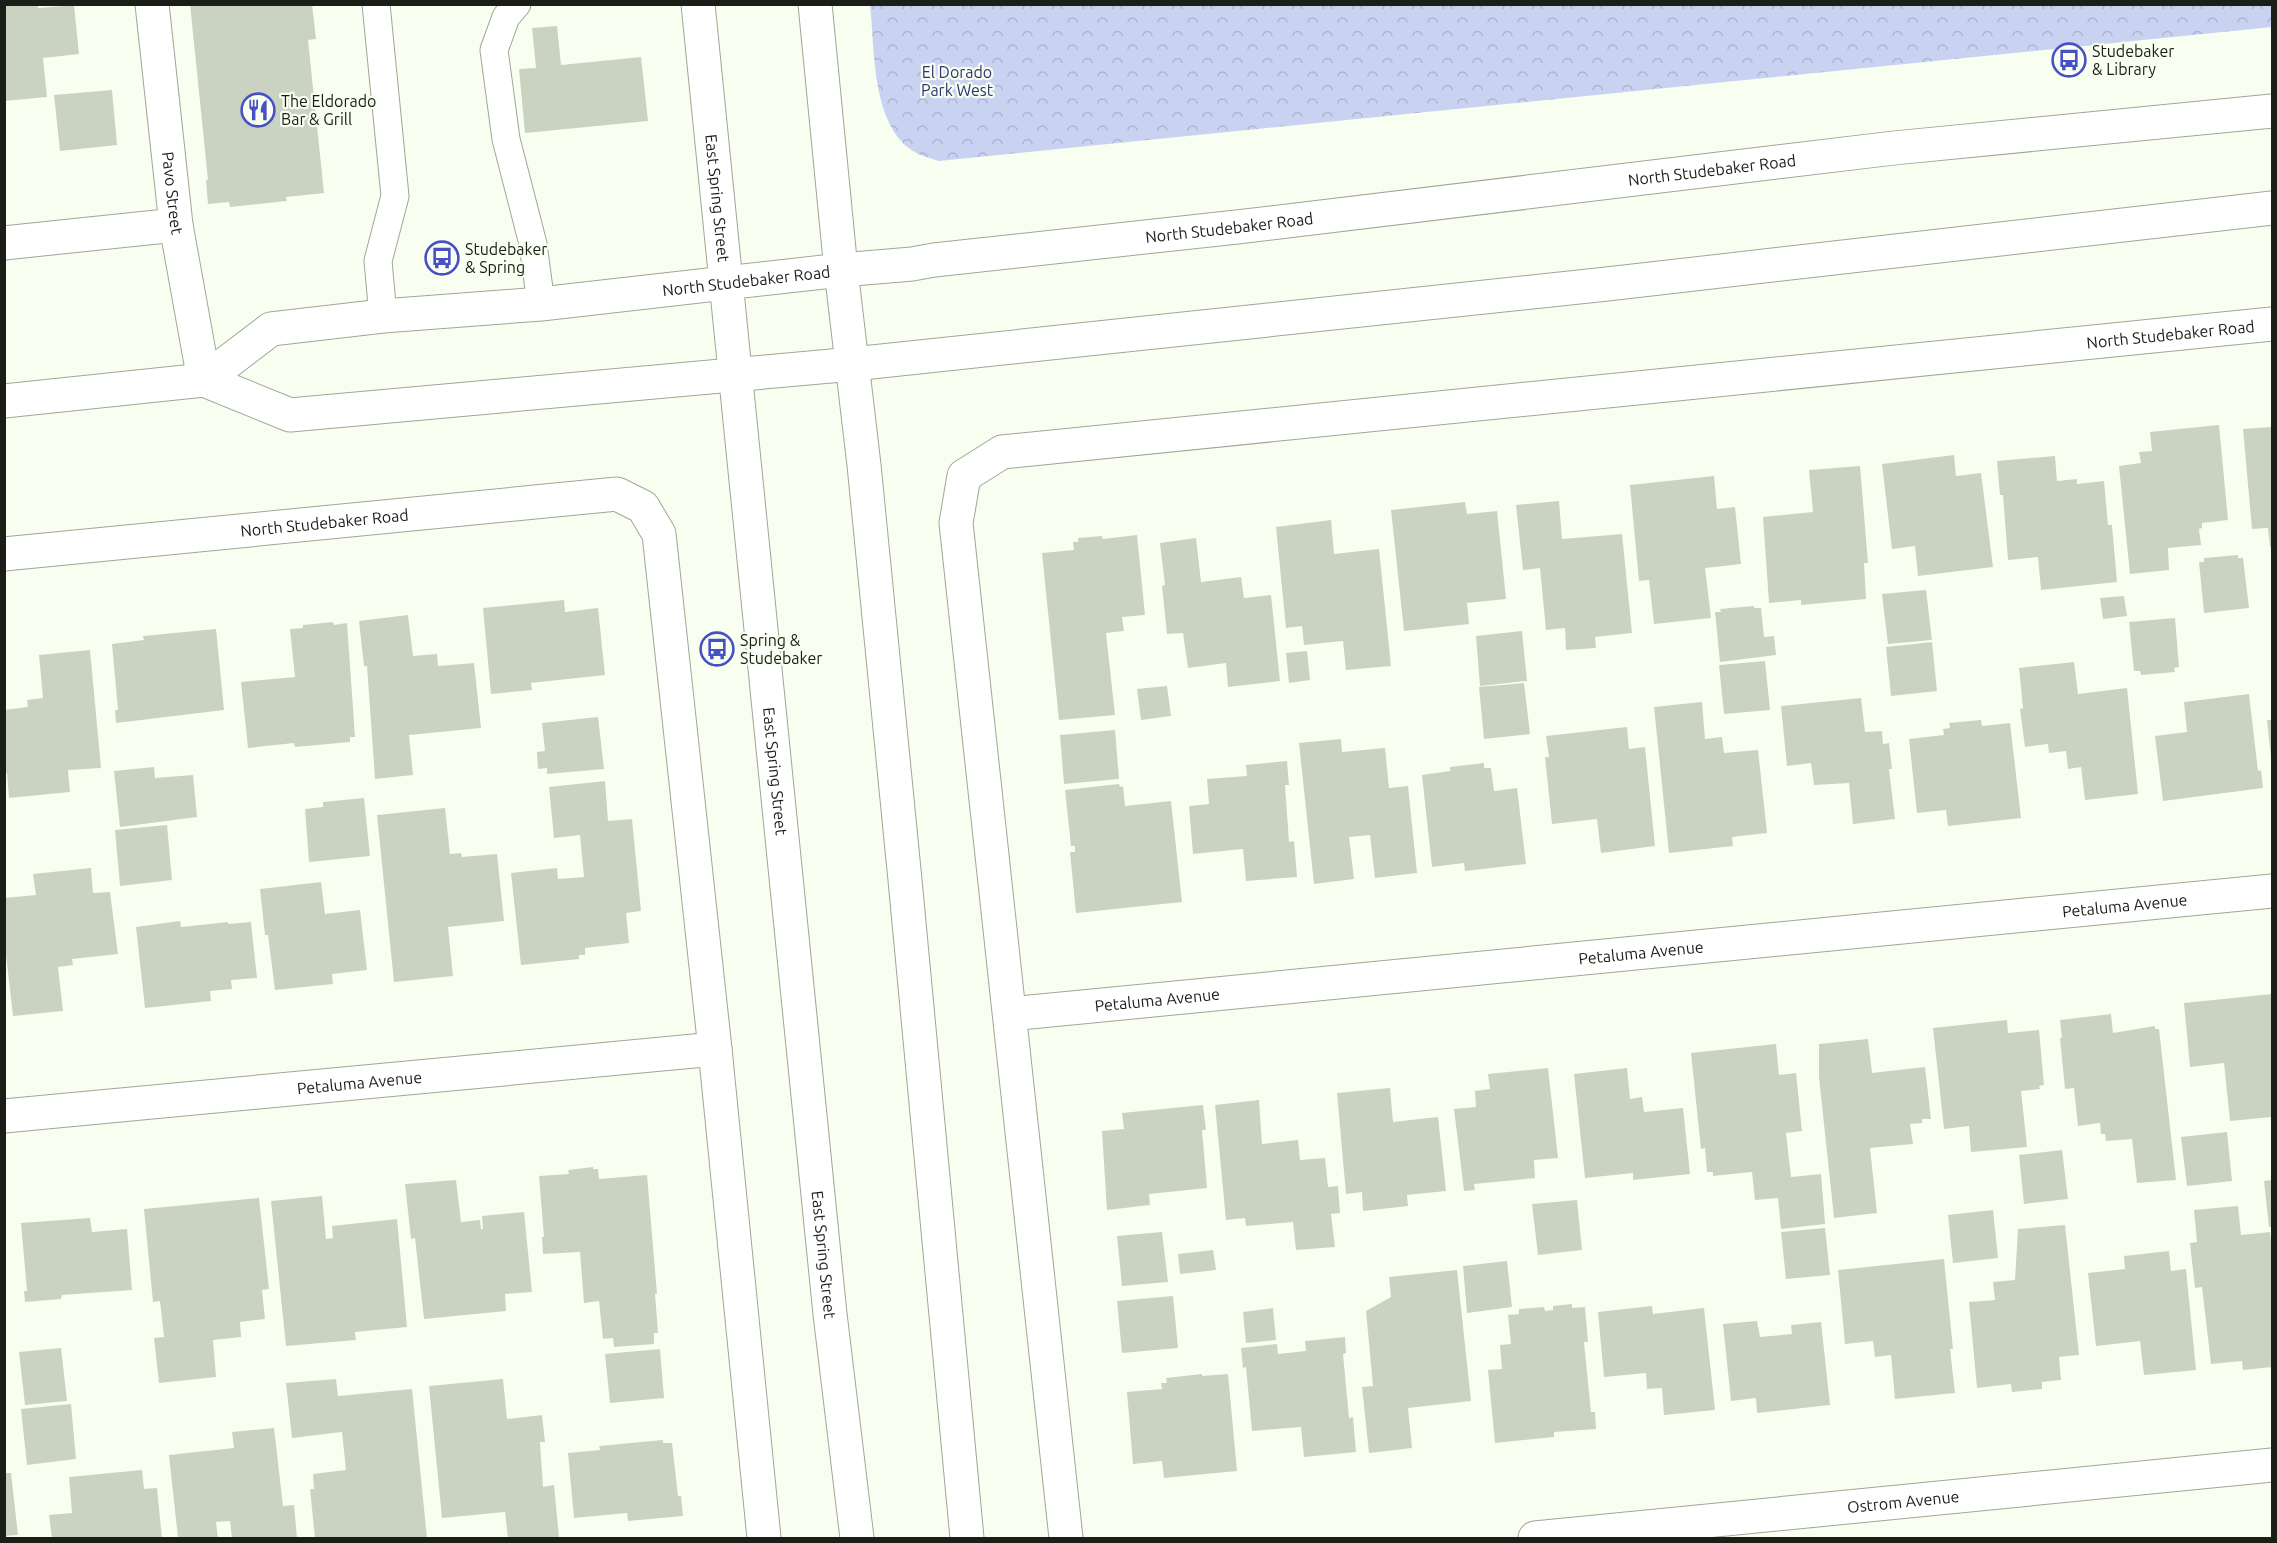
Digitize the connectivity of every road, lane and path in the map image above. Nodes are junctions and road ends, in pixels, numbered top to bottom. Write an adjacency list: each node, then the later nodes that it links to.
1 (152, 4): 8 (main road, Pavo Street)
2 (376, 4): 13 (lane)
3 (518, 4): 12 (lane)
4 (698, 4): 11 (main road, East Spring Street)
5 (815, 4): 10 (main road)
6 (2272, 111): 10 (main road, North Studebaker Road)
7 (2272, 208): 15 (main road)
8 (176, 225): 9 (main road); 17 (main road, Pavo Street)
9 (4, 243)
10 (841, 270): 11 (main road, North Studebaker Road); 15 (main road)
11 (727, 282): 12 (main road, North Studebaker Road); 16 (main road, East Spring Street)
12 (541, 304): 13 (main road, North Studebaker Road)
13 (383, 316): 17 (main road, North Studebaker Road)
14 (2272, 324): 21 (main road, North Studebaker Road)
15 (853, 364): 16 (main road); 27 (main road)
16 (736, 373): 17 (main road); 26 (main road, East Spring Street)
17 (204, 380): 18 (main road)
18 (4, 401)
19 (4, 554): 22 (main road, North Studebaker Road)
20 (2272, 891): 21 (main road, Petaluma Avenue)
21 (1010, 1014): 28 (main road)
22 (715, 1049): 23 (main road, Petaluma Avenue); 25 (main road)
23 (4, 1116)
24 (2272, 1465): 29 (main road, Ostrom Avenue)
25 (764, 1539)
26 (857, 1539)
27 (967, 1539)
28 (1066, 1539)
29 (1535, 1539)

